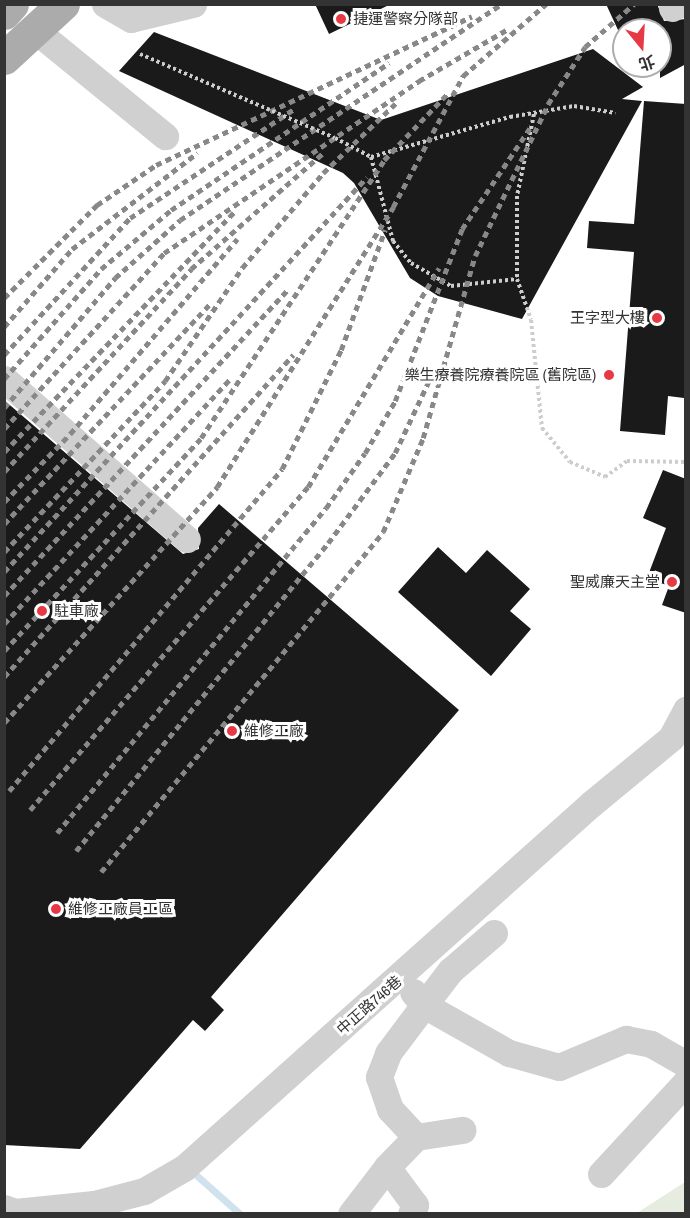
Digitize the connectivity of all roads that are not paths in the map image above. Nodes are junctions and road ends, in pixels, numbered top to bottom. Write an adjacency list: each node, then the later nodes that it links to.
1 (12, 4): 5 (main road)
2 (63, 4): 6 (main road)
3 (105, 4): 4 (lane)
4 (193, 4)
5 (4, 13)
6 (35, 30): 7 (main road); 8 (lane)
7 (4, 58)
8 (165, 136)
9 (4, 379): 10 (lane)
10 (187, 539)
11 (686, 710): 13 (lane, 中正路746巷)
12 (494, 933): 14 (lane)
13 (401, 978): 14 (lane); 21 (lane, 中正路746巷)
14 (424, 1005): 15 (lane); 18 (lane)
15 (686, 1064)
16 (686, 1082): 20 (lane)
17 (462, 1130): 18 (lane)
18 (416, 1137): 19 (lane)
19 (387, 1167): 22 (lane); 23 (lane)
20 (601, 1174)
21 (4, 1208)
22 (351, 1214)
23 (411, 1214)

